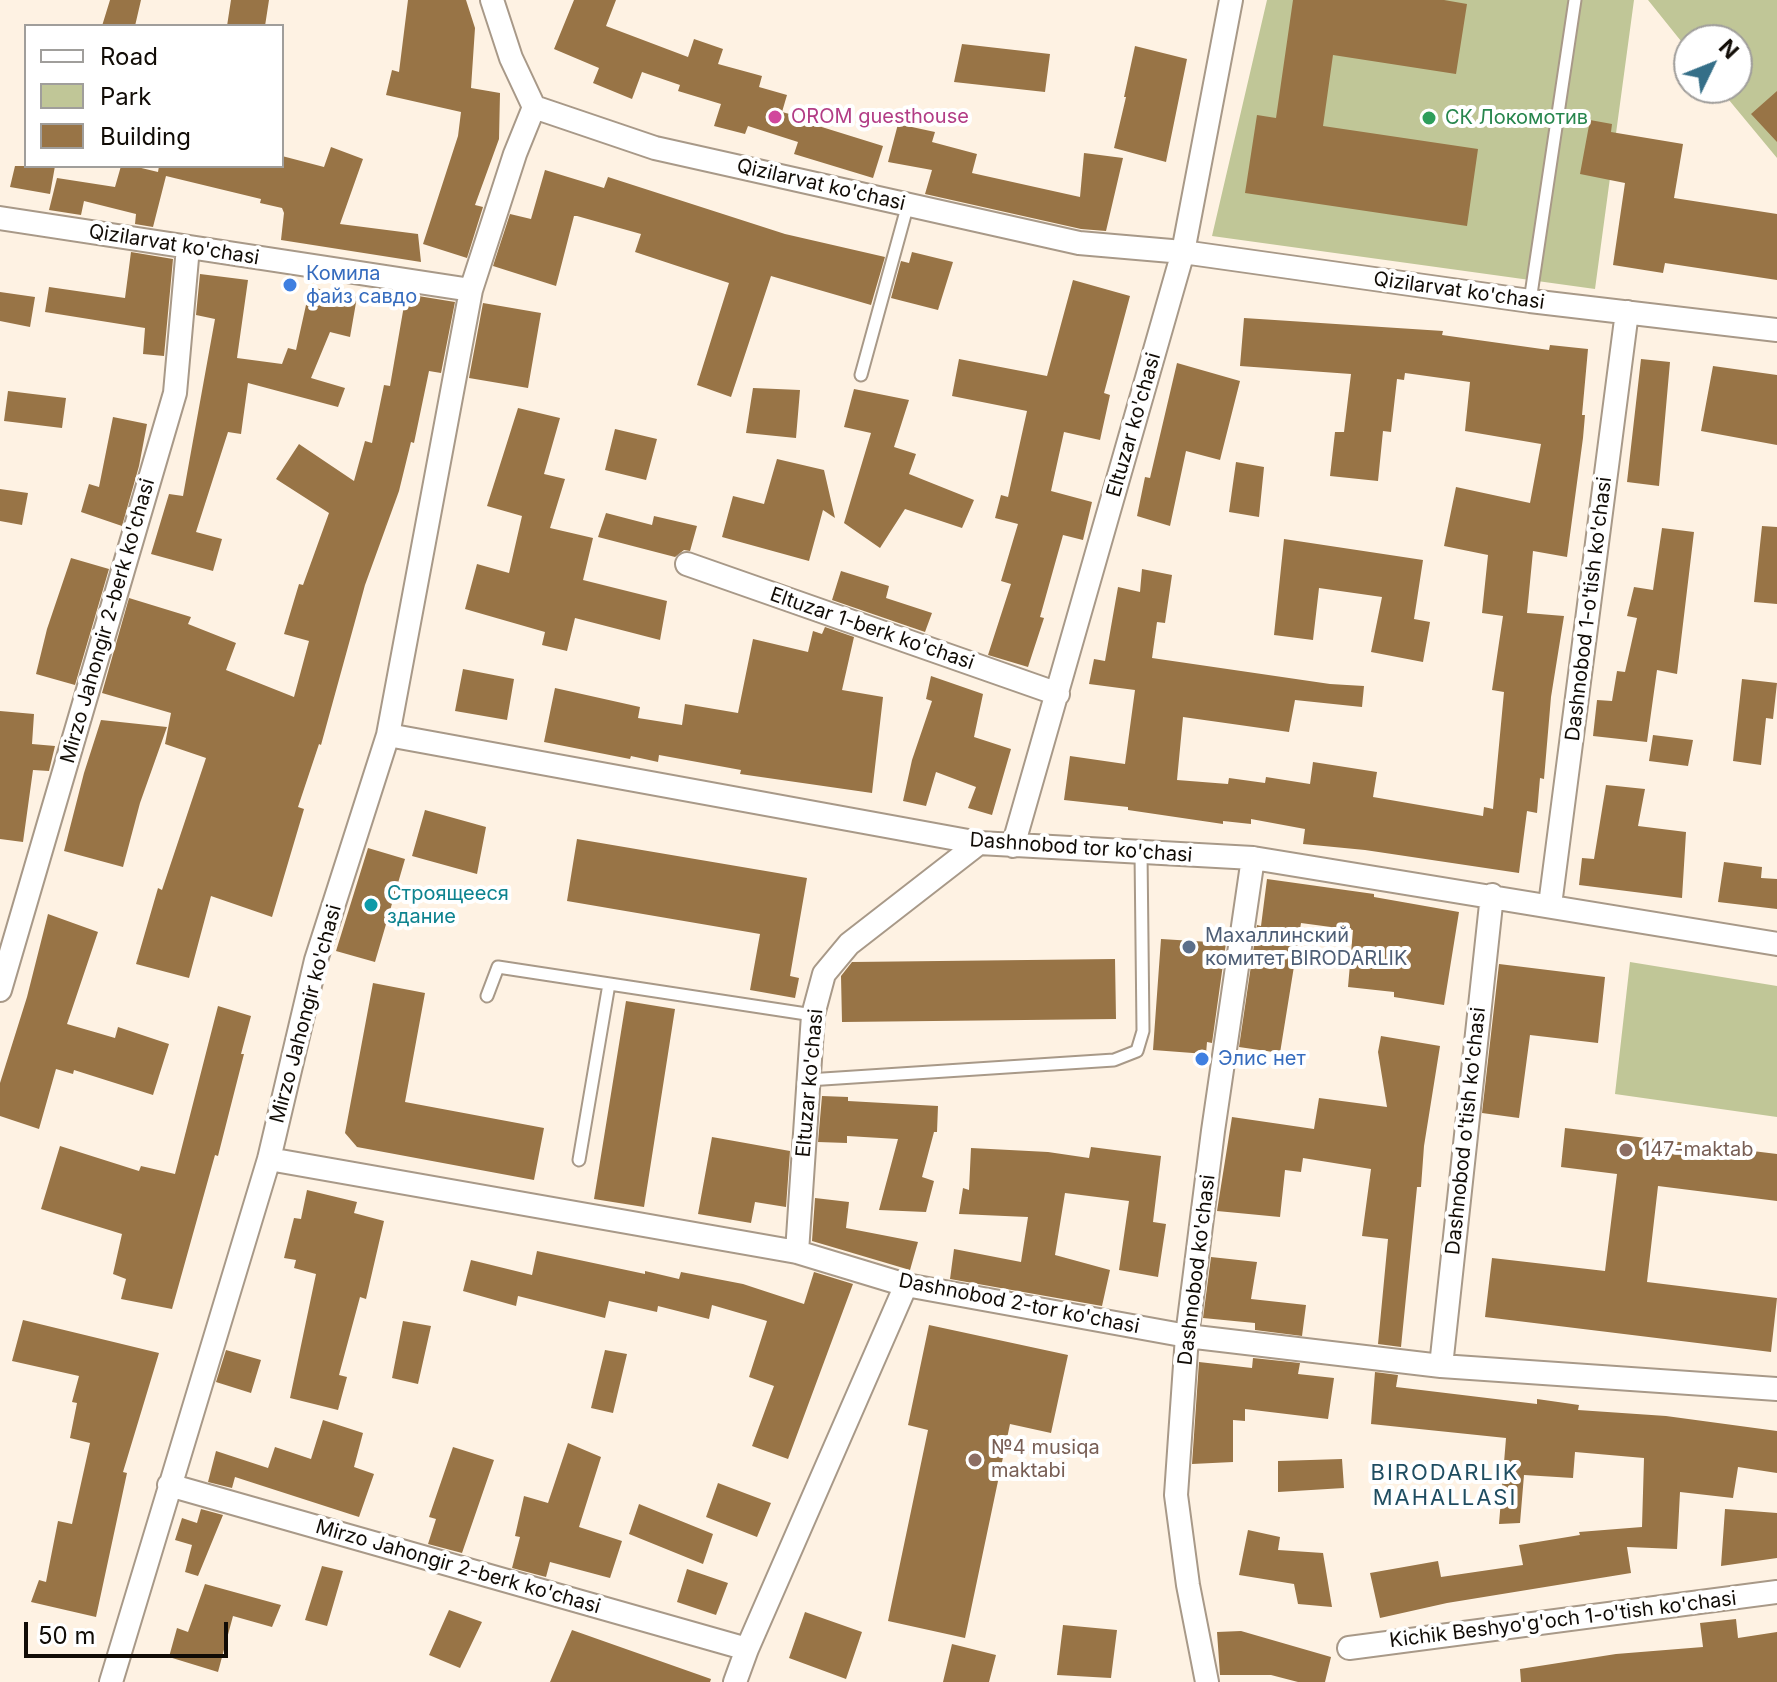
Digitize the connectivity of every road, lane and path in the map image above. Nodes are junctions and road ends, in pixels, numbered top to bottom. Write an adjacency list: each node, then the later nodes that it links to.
1 (492, 0): 4 (street)
2 (1231, 0): 8 (street, Eltuzar ko'chasi)
3 (1575, 0): 10 (lane)
4 (534, 107): 5 (street, Qizilarvat ko'chasi); 9 (street)
5 (908, 204): 8 (street, Qizilarvat ko'chasi); 13 (lane)
6 (0, 218): 7 (street, Qizilarvat ko'chasi)
7 (188, 247): 9 (street, Qizilarvat ko'chasi); 25 (street, Mirzo Jahongir 2-berk ko'chasi)
8 (1183, 252): 10 (street, Qizilarvat ko'chasi); 15 (street, Eltuzar ko'chasi)
9 (471, 290): 16 (street, Mirzo Jahongir ko'chasi)
10 (1530, 301): 11 (street, Qizilarvat ko'chasi)
11 (1627, 312): 12 (street, Qizilarvat ko'chasi); 22 (street, Dashnobod 1-o'tish ko'chasi)
12 (1777, 330)
13 (861, 375)
14 (687, 564): 15 (street, Eltuzar 1-berk ko'chasi)
15 (1058, 694): 18 (street, Eltuzar ko'chasi)
16 (388, 735): 17 (street, Dashnobod tor ko'chasi); 29 (street, Mirzo Jahongir ko'chasi)
17 (979, 843): 18 (street, Dashnobod tor ko'chasi); 27 (street, Eltuzar ko'chasi)
18 (1013, 846): 19 (street, Dashnobod tor ko'chasi)
19 (1141, 852): 20 (street, Dashnobod tor ko'chasi); 28 (lane)
20 (1253, 858): 21 (street, Dashnobod tor ko'chasi); 33 (street, Dashnobod ko'chasi)
21 (1492, 895): 22 (street, Dashnobod tor ko'chasi); 34 (street, Dashnobod o'tish ko'chasi)
22 (1550, 905): 23 (street, Dashnobod tor ko'chasi)
23 (1777, 944)
24 (609, 984): 26 (lane); 27 (lane); 30 (lane)
25 (0, 990)
26 (487, 996)
27 (813, 1015): 28 (street, Eltuzar ko'chasi)
28 (808, 1080): 31 (street, Eltuzar ko'chasi)
29 (269, 1159): 31 (street, Dashnobod 2-tor ko'chasi); 36 (street, Mirzo Jahongir ko'chasi)
30 (579, 1160)
31 (797, 1252): 32 (street, Dashnobod 2-tor ko'chasi)
32 (906, 1285): 33 (street, Dashnobod 2-tor ko'chasi); 39 (street)
33 (1187, 1336): 34 (street, Dashnobod 2-tor ko'chasi); 40 (street, Dashnobod ko'chasi)
34 (1441, 1366): 35 (street, Dashnobod 2-tor ko'chasi)
35 (1777, 1389)
36 (169, 1485): 39 (street, Mirzo Jahongir 2-berk ko'chasi); 41 (street, Mirzo Jahongir ko'chasi)
37 (1777, 1592): 38 (street, Kichik Beshyo'g'och 1-o'tish ko'chasi)
38 (1349, 1648)
39 (747, 1649): 42 (street)
40 (1201, 1681)
41 (111, 1682)
42 (735, 1682)

